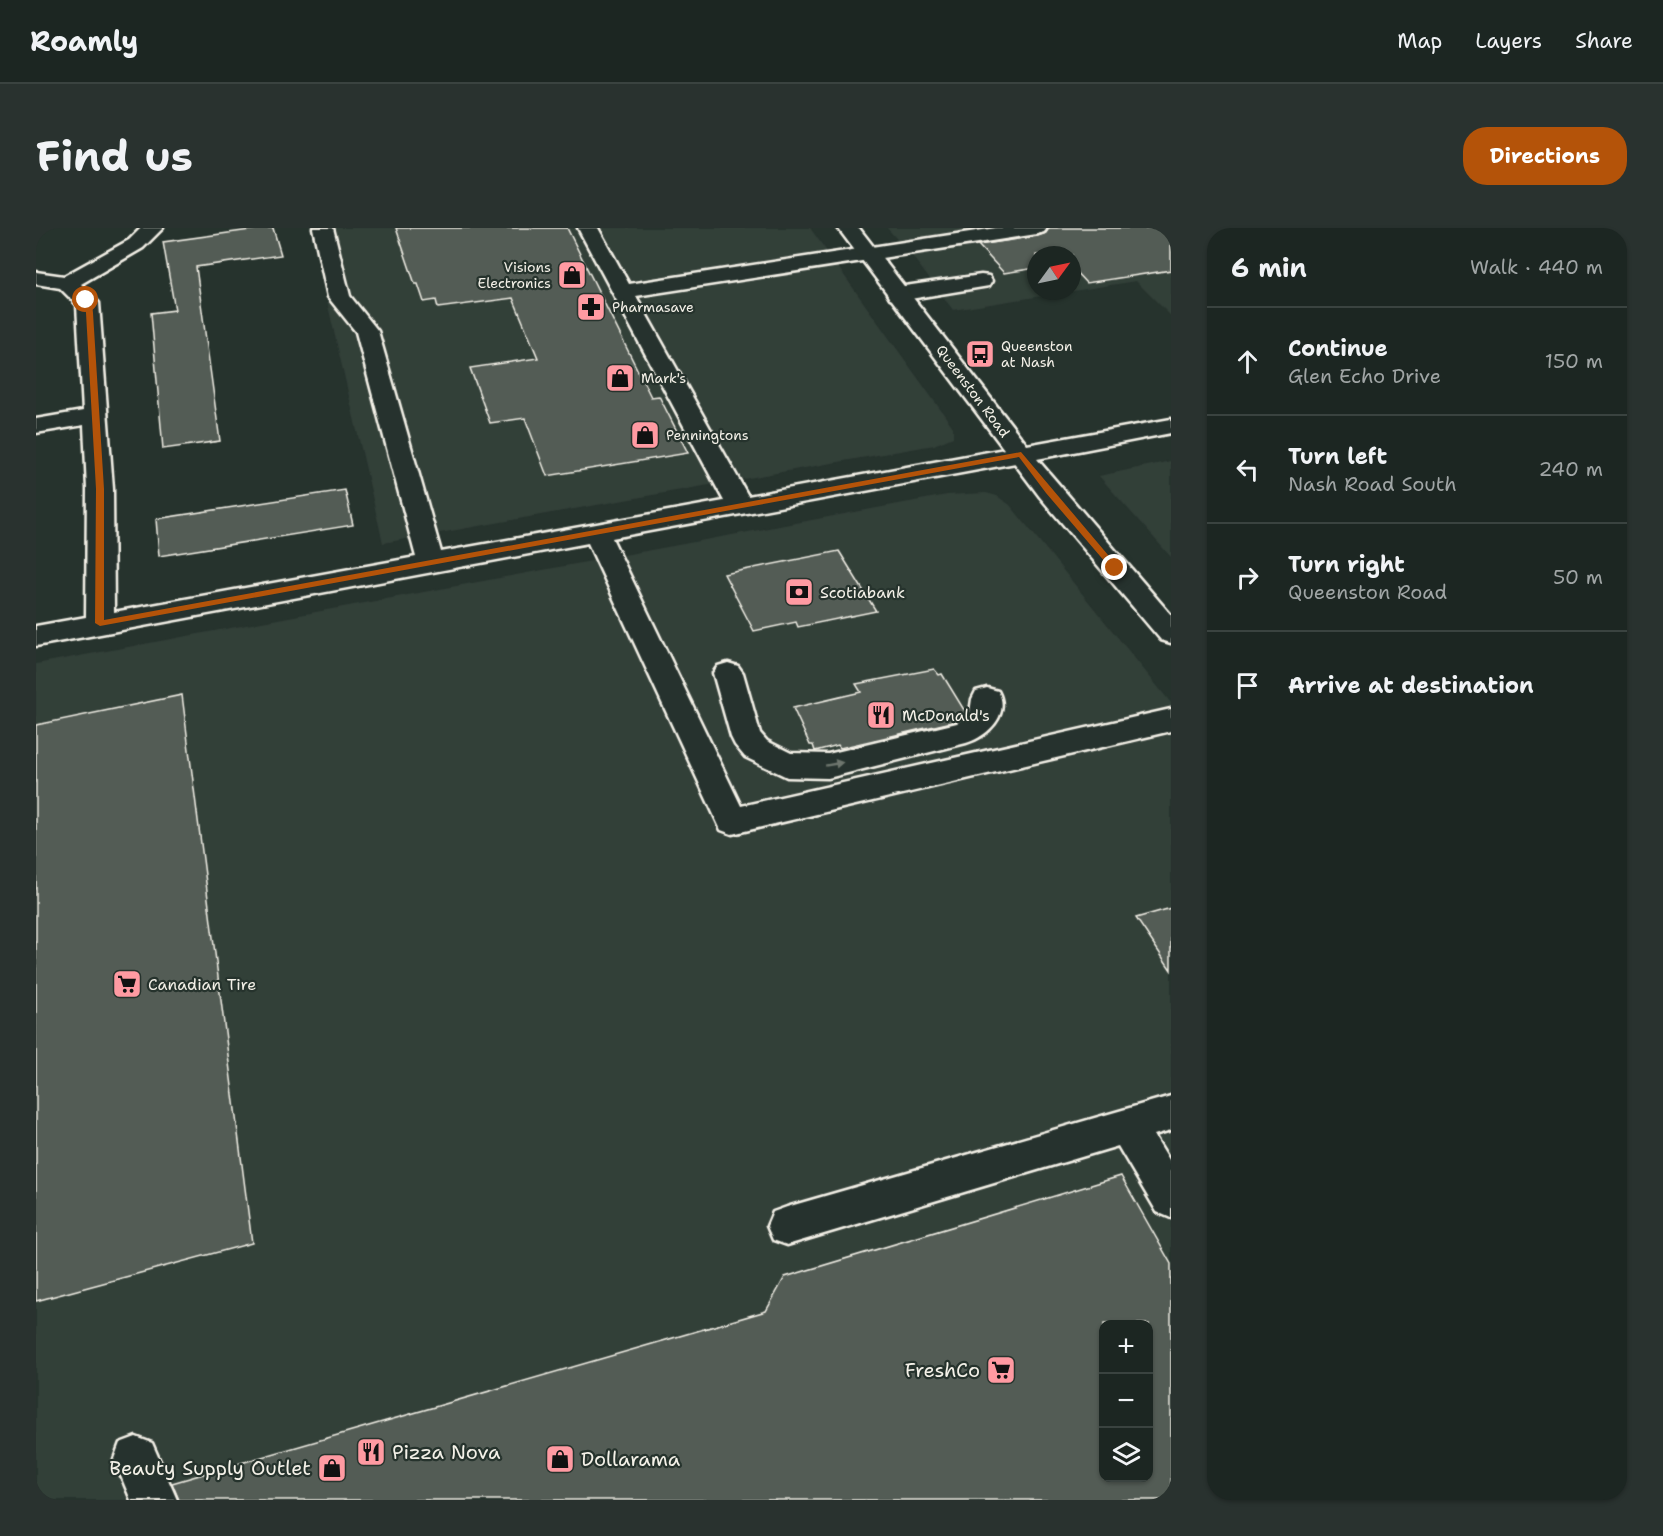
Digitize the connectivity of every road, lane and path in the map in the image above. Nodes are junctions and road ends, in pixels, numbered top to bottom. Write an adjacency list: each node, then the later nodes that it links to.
1 (153, 228): 9 (street)
2 (323, 228): 18 (street)
3 (588, 228): 10 (street)
4 (848, 228): 6 (street, Queenston Road)
5 (1037, 228): 6 (street)
6 (869, 255): 10 (street); 11 (street, Queenston Road)
7 (36, 278): 9 (street)
8 (981, 281): 11 (street)
9 (67, 283): 12 (street)
10 (624, 291): 16 (street)
11 (898, 294): 15 (street, Queenston Road)
12 (96, 416): 13 (street); 19 (street)
13 (36, 426)
14 (1171, 426): 15 (street)
15 (1021, 454): 16 (street); 20 (street, Queenston Road)
16 (740, 507): 17 (street)
17 (596, 532): 18 (street); 24 (street)
18 (431, 563): 19 (street)
19 (100, 623): 21 (street)
20 (1171, 633)
21 (36, 636)
22 (728, 673): 23 (street, one-way to 23)
23 (987, 699)
24 (1171, 720)
25 (1171, 1113): 26 (street)
26 (1127, 1126): 27 (street); 28 (street)
27 (1171, 1199)
28 (787, 1226)
29 (136, 1459): 30 (street)
30 (154, 1500)

